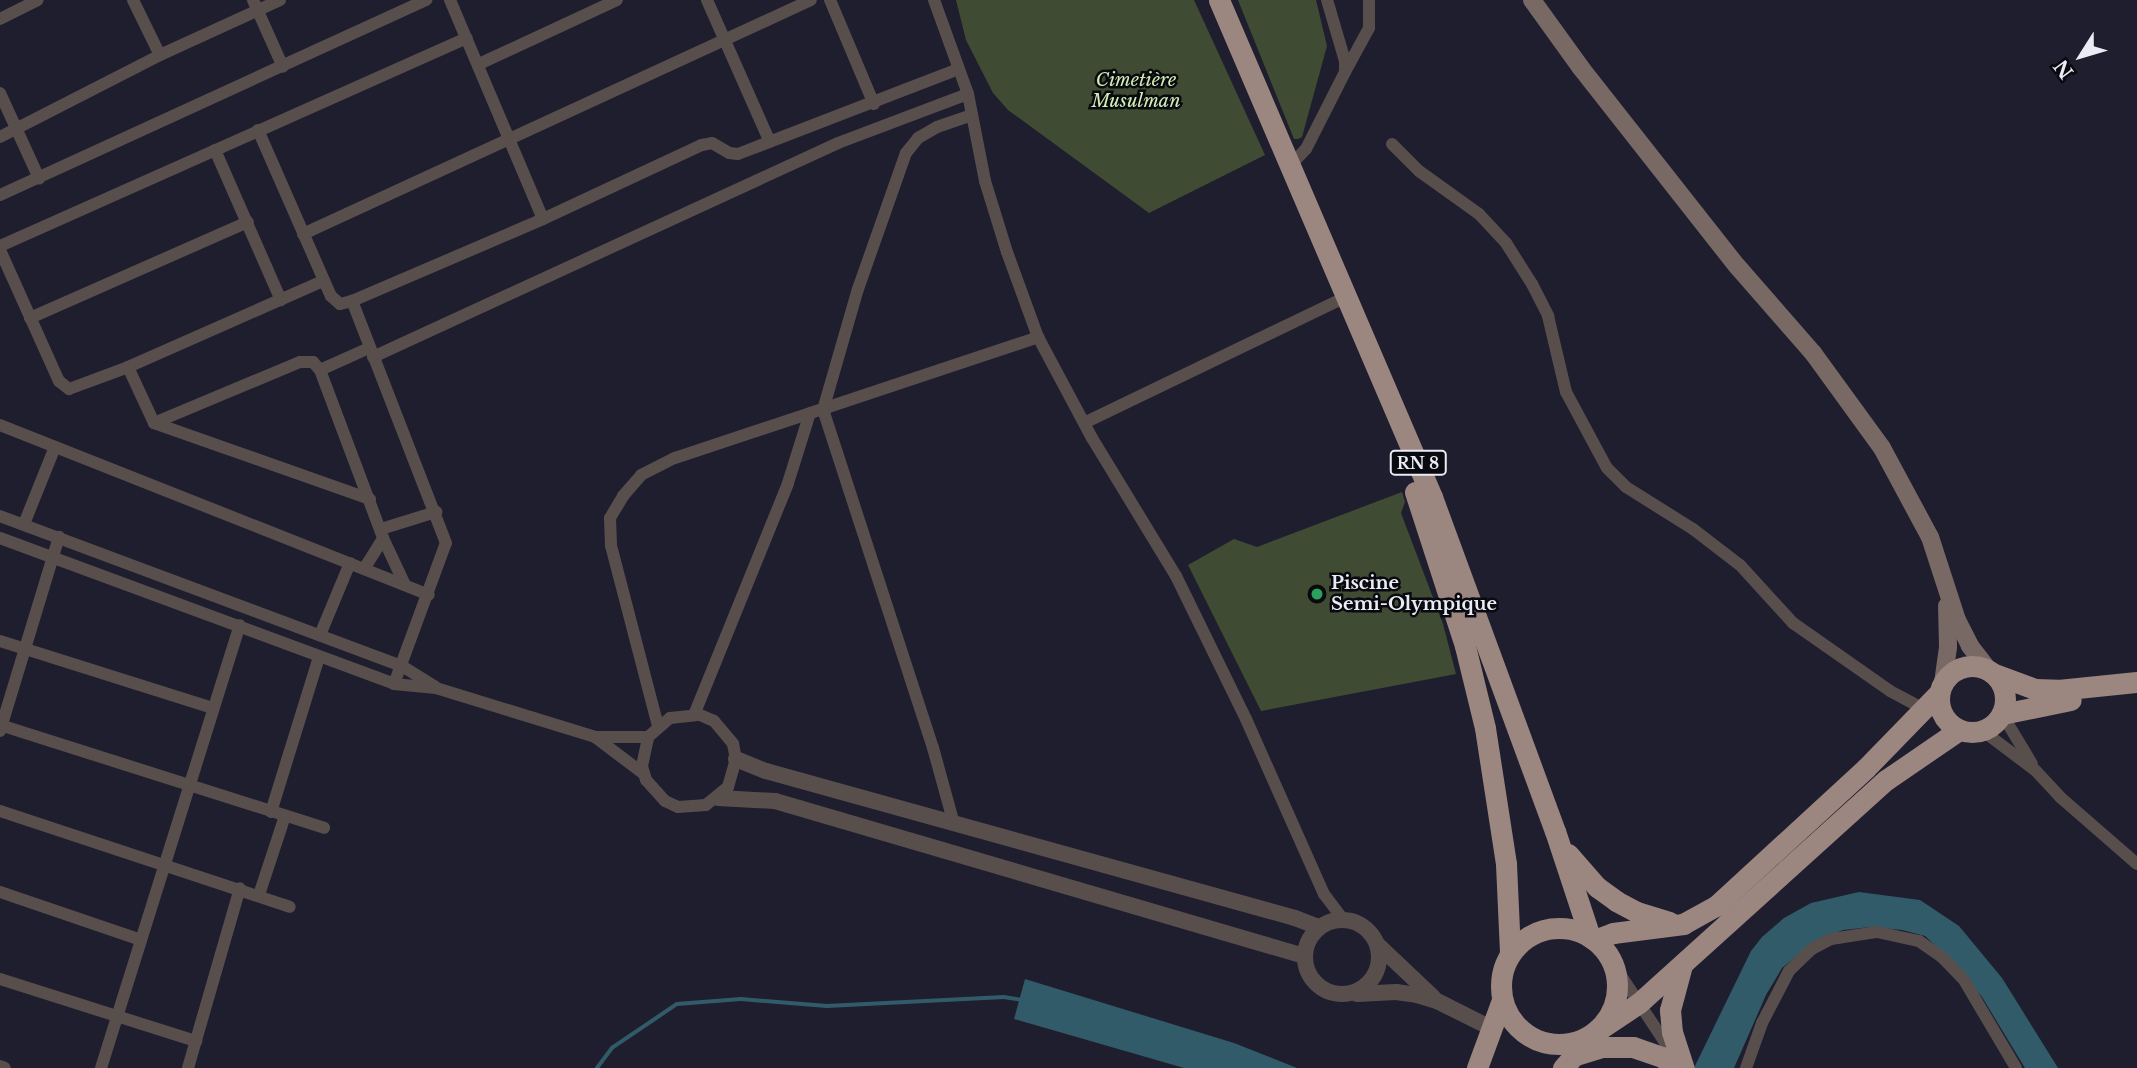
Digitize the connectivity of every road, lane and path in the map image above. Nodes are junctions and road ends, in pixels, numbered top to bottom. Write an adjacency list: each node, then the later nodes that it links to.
1 (38, 0): 17 (street)
2 (134, 0): 20 (street)
3 (280, 0): 16 (street)
4 (426, 0): 22 (street)
5 (450, 0): 18 (street)
6 (707, 0): 19 (street)
7 (811, 0): 19 (street)
8 (830, 0): 27 (street)
9 (934, 0): 23 (street)
10 (1207, 0): 46 (highway, RN 8)
11 (1219, 0): 36 (highway, RN 8)
12 (1327, 0): 24 (street)
13 (1369, 0): 24 (street)
14 (1532, 0): 68 (main road)
15 (611, 1): 21 (street)
16 (255, 5): 20 (street); 22 (street)
17 (0, 19)
18 (467, 38): 21 (street); 30 (street)
19 (725, 40): 32 (street); 33 (street)
20 (160, 55): 29 (street)
21 (479, 64): 32 (street)
22 (283, 67): 37 (street)
23 (958, 69): 26 (street); 27 (street)
24 (1345, 72): 36 (street)
25 (0, 93): 29 (street)
26 (968, 94): 28 (street); 49 (street)
27 (874, 104): 33 (street)
28 (972, 115): 48 (street); 52 (street)
29 (18, 128): 31 (street); 37 (street)
30 (258, 130): 35 (street); 41 (street)
31 (0, 137)
32 (511, 138): 39 (street); 41 (street)
33 (770, 142): 39 (street)
34 (1392, 144): 81 (street)
35 (215, 150): 40 (street); 42 (street)
36 (1290, 166): 101 (highway, RN 8)
37 (39, 178): 38 (street)
38 (0, 195)
39 (543, 219): 45 (street)
40 (248, 222): 44 (street); 47 (street)
41 (303, 234): 43 (street)
42 (0, 248): 47 (street)
43 (323, 281): 44 (street); 45 (street)
44 (281, 300): 50 (street)
45 (352, 301): 49 (street)
46 (1337, 301): 54 (street); 114 (highway, RN 8)
47 (30, 318): 50 (street)
48 (1038, 337): 52 (street); 54 (street)
49 (371, 353): 51 (street); 58 (street)
50 (128, 367): 53 (street)
51 (320, 370): 53 (street); 57 (street)
52 (816, 412): 84 (street); 85 (street); 99 (street)
53 (154, 423): 57 (street)
54 (1084, 423): 108 (street)
55 (0, 425): 56 (street)
56 (55, 447): 60 (street); 65 (street)
57 (370, 499): 61 (street)
58 (436, 512): 61 (street); 69 (street)
59 (0, 516): 60 (street)
60 (24, 524): 62 (street)
61 (382, 533): 66 (street); 67 (street)
62 (59, 537): 64 (street); 71 (street)
63 (0, 538): 64 (street)
64 (53, 556): 70 (street); 73 (street)
65 (350, 563): 66 (street); 71 (street)
66 (364, 569): 67 (street)
67 (405, 585): 69 (street)
68 (1947, 592): 76 (main road); 81 (main road)
69 (429, 595): 75 (street)
70 (240, 625): 74 (street); 82 (street)
71 (320, 635): 75 (street)
72 (0, 641): 73 (street)
73 (25, 649): 82 (street); 86 (street)
74 (319, 657): 78 (street); 97 (street)
75 (402, 666): 78 (street); 79 (street)
76 (1991, 672): 77 (highway); 81 (highway); 83 (highway)
77 (2137, 682)
78 (394, 684): 79 (street)
79 (436, 688): 89 (street)
80 (2137, 693): 83 (highway)
81 (1935, 695): 87 (highway); 109 (highway)
82 (214, 708): 94 (street)
83 (2001, 714): 88 (highway); 92 (street)
84 (694, 715): 85 (street); 91 (street)
85 (658, 726): 90 (street)
86 (1, 727): 94 (street)
87 (1959, 730): 88 (highway); 117 (highway)
88 (1983, 731): 92 (street)
89 (595, 737): 90 (street); 93 (street)
90 (648, 737): 93 (street)
91 (736, 759): 95 (street); 99 (street)
92 (2036, 771): 103 (street)
93 (644, 774): 95 (street)
94 (190, 786): 97 (street); 102 (street)
95 (718, 798): 115 (street)
96 (0, 811): 102 (street)
97 (271, 812): 98 (street)
98 (285, 816): 100 (street); 106 (street)
99 (954, 824): 110 (street)
100 (324, 828)
101 (1555, 831): 109 (highway); 111 (highway, RN 8)
102 (166, 864): 104 (street); 112 (street)
103 (2137, 864)
104 (240, 888): 106 (street); 126 (street)
105 (0, 892): 112 (street)
106 (259, 895): 107 (street)
107 (290, 907)
108 (1343, 919): 110 (street); 113 (street)
109 (1683, 924): 111 (highway)
110 (1318, 927): 115 (street)
111 (1592, 938): 114 (highway); 116 (highway)
112 (141, 940): 123 (street)
113 (1378, 945): 119 (street); 121 (street)
114 (1510, 953): 120 (highway)
115 (1304, 957): 119 (street)
116 (1610, 959): 122 (street); 125 (highway)
117 (1683, 962): 122 (highway); 131 (highway)
118 (0, 979): 123 (street)
119 (1353, 994): 121 (street)
120 (1502, 1000): 124 (highway); 125 (highway)
121 (1437, 1001): 124 (street)
122 (1639, 1003): 125 (highway); 131 (street)
123 (117, 1017): 126 (street); 128 (street)
124 (1493, 1029): 130 (highway)
125 (1594, 1033): 127 (highway)
126 (196, 1041): 129 (street)
127 (1568, 1062): 131 (highway)
128 (101, 1068)
129 (188, 1068)
130 (1477, 1068)
131 (1681, 1068)
132 (1746, 1068): 133 (street)
133 (2016, 1068)

